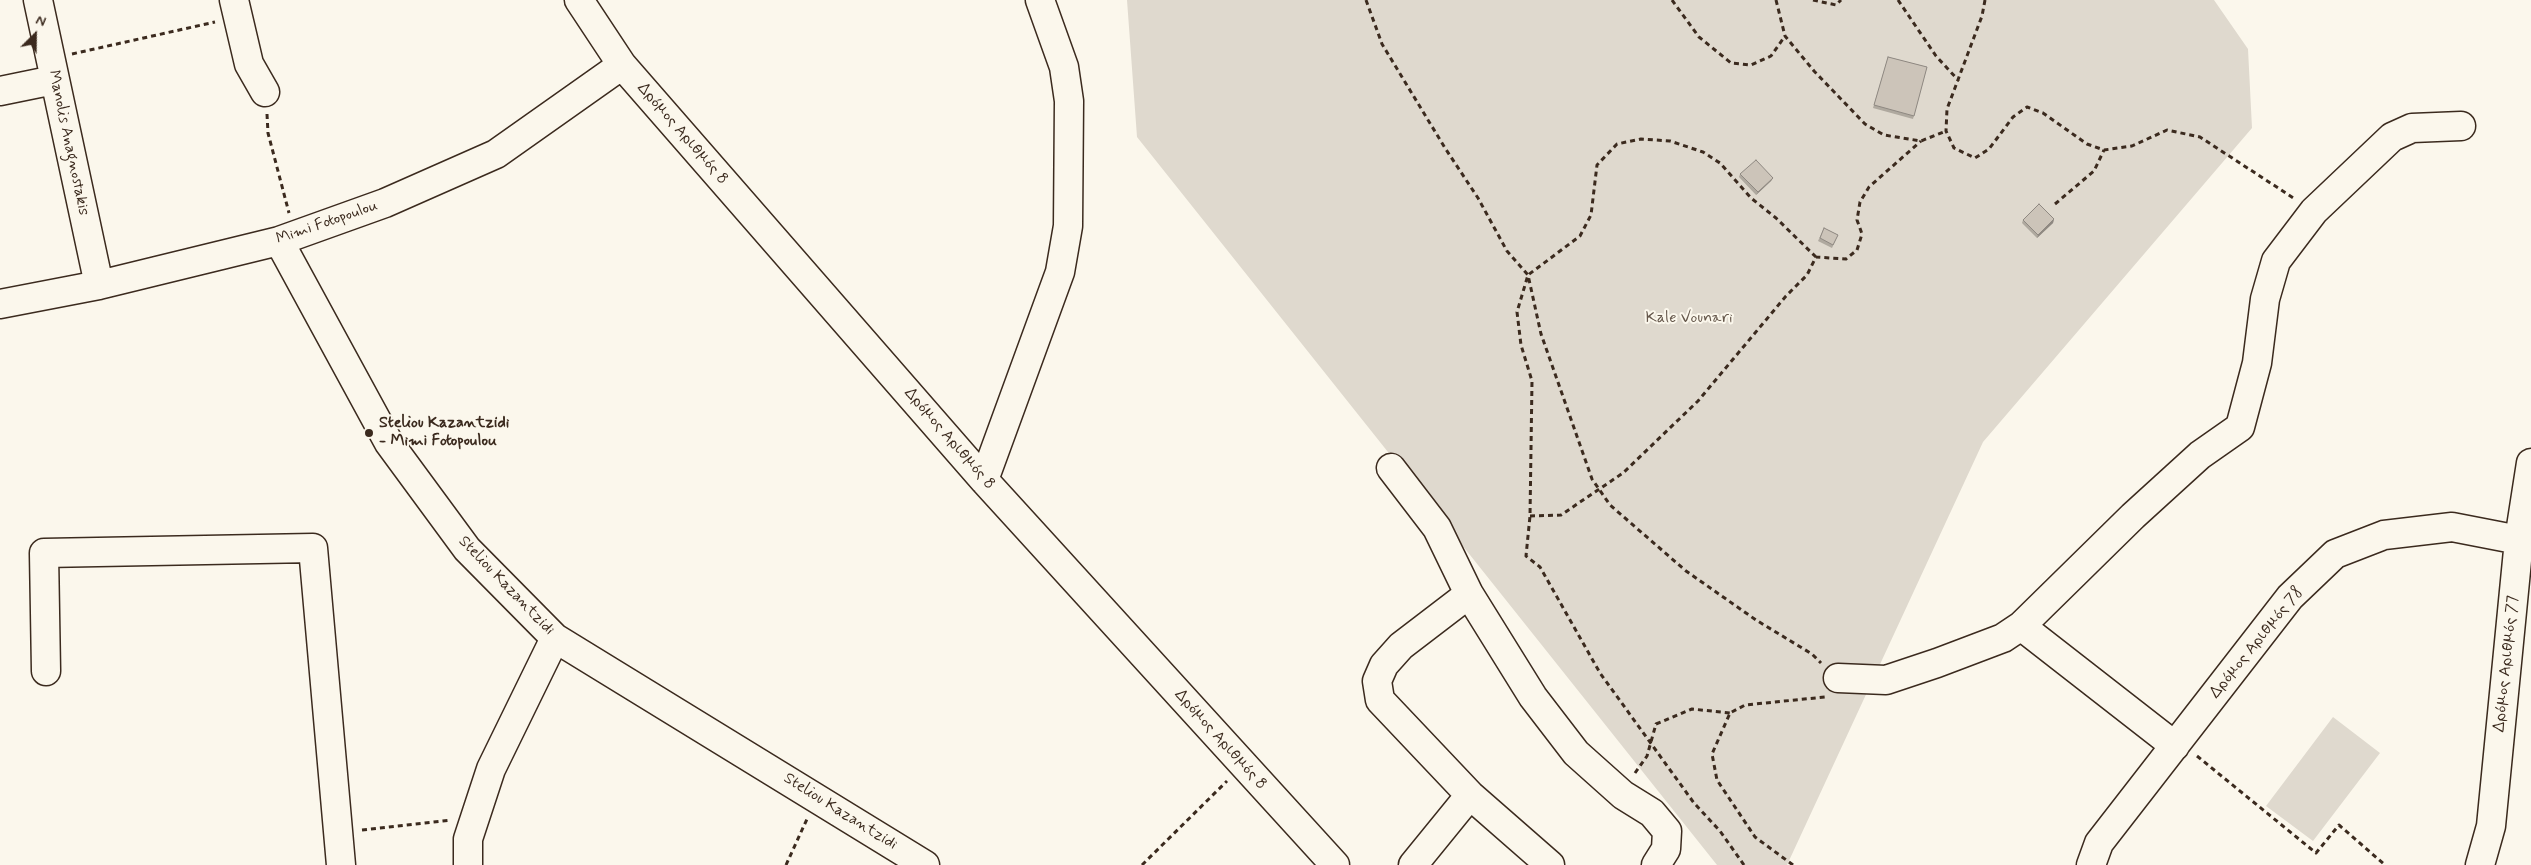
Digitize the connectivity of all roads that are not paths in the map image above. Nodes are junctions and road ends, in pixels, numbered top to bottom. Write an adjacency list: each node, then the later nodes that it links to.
1 (38, 0): 6 (street, Manolis Anagnostakis)
2 (579, 0): 5 (street, Δρόμος Αριθμός 8)
3 (1040, 0): 15 (street)
4 (236, 9): 8 (street)
5 (622, 65): 10 (street, Mimi Fotopoulou); 15 (street, Δρόμος Αριθμός 8)
6 (52, 70): 7 (street); 11 (street, Manolis Anagnostakis)
7 (0, 92)
8 (265, 92)
9 (2461, 126): 18 (street)
10 (287, 238): 11 (street, Mimi Fotopoulou); 19 (street, Steliou Kazantzidi)
11 (99, 285): 12 (street, Mimi Fotopoulou)
12 (0, 304)
13 (2531, 463): 16 (street, Δρόμος Αριθμός 77)
14 (1391, 468): 17 (street)
15 (984, 480): 27 (street, Δρόμος Αριθμός 8)
16 (2519, 540): 22 (street, Δρόμος Αριθμός 78); 32 (street, Δρόμος Αριθμός 77)
17 (1469, 594): 23 (street); 30 (street)
18 (2021, 626): 21 (street); 22 (street)
19 (555, 638): 25 (street); 26 (street, Steliou Kazantzidi)
20 (46, 671): 24 (street)
21 (1838, 678)
22 (2177, 744): 31 (street, Δρόμος Αριθμός 78)
23 (1470, 795): 28 (street); 29 (street)
24 (340, 865)
25 (468, 865)
26 (926, 865)
27 (1335, 865)
28 (1413, 865)
29 (1550, 865)
30 (1656, 865)
31 (2091, 865)
32 (2480, 865)

